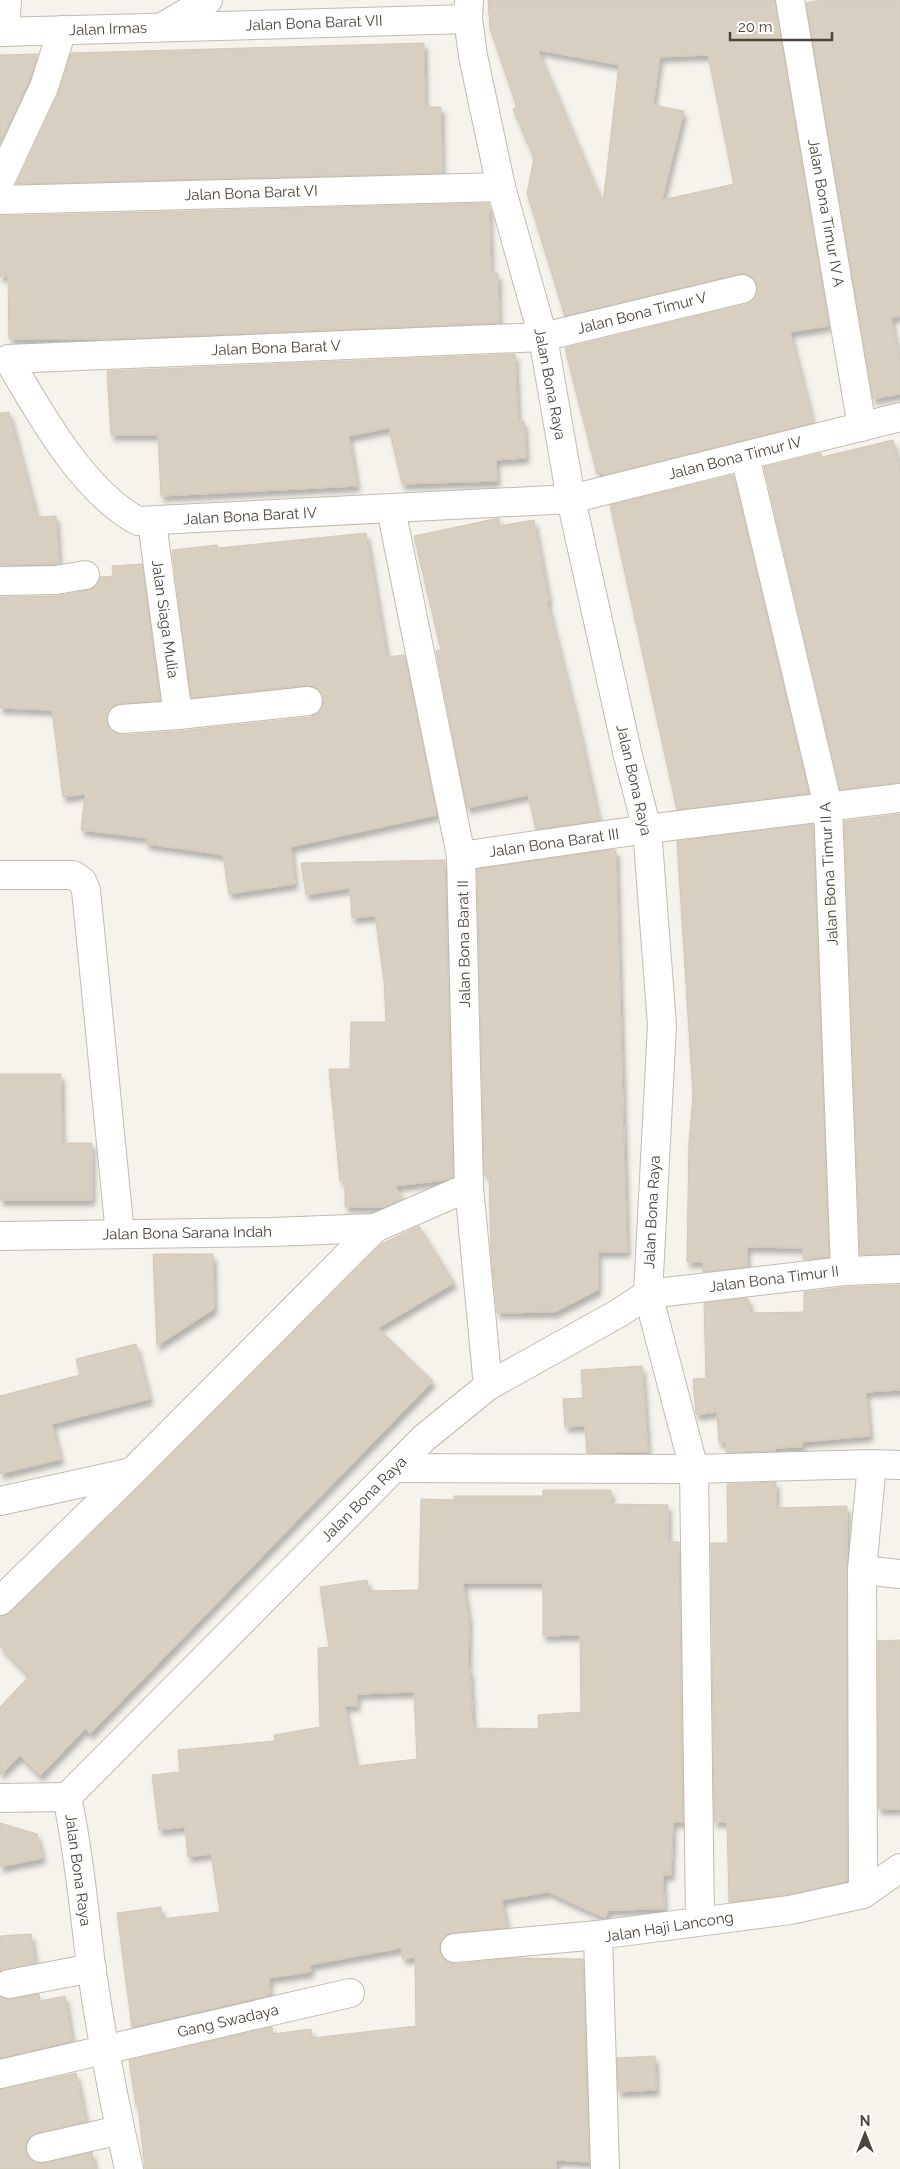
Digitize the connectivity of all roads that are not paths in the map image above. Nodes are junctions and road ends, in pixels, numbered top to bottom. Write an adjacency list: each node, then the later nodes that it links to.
1 (7, 0): 7 (street)
2 (208, 0): 5 (street, Jalan Irmas)
3 (790, 0): 15 (street, Jalan Bona Timur IV A)
4 (469, 10): 5 (street, Jalan Bona Barat VII); 9 (street, Jalan Bona Raya)
5 (160, 28): 6 (street, Jalan Irmas)
6 (62, 30): 7 (street, Jalan Irmas); 8 (street)
7 (2, 32)
8 (0, 181)
9 (501, 187): 10 (street, Jalan Bona Barat VI); 12 (street, Jalan Bona Raya)
10 (0, 200)
11 (742, 289): 12 (street, Jalan Bona Timur V)
12 (543, 337): 13 (street, Jalan Bona Barat V); 17 (street, Jalan Bona Raya)
13 (8, 359): 19 (street, Jalan Bona Barat IV)
14 (899, 420): 15 (street, Jalan Bona Timur IV)
15 (862, 427): 16 (street, Jalan Bona Timur IV)
16 (746, 456): 17 (street, Jalan Bona Timur IV); 26 (street, Jalan Bona Timur II A)
17 (571, 499): 18 (street, Jalan Bona Barat IV); 27 (street, Jalan Bona Raya)
18 (391, 509): 19 (street, Jalan Bona Barat IV); 28 (street, Jalan Bona Barat II)
19 (152, 522): 23 (street, Jalan Siaga Mulia)
20 (85, 576): 21 (street)
21 (0, 581)
22 (308, 702): 23 (street)
23 (178, 715): 24 (street)
24 (122, 719)
25 (900, 798): 26 (street, Jalan Bona Barat III)
26 (828, 806): 27 (street, Jalan Bona Barat III); 35 (street, Jalan Bona Timur II A)
27 (647, 829): 28 (street, Jalan Bona Barat III); 36 (street, Jalan Bona Raya)
28 (461, 856): 30 (street, Jalan Bona Barat II)
29 (0, 875): 32 (street)
30 (469, 1187): 31 (street); 37 (street, Jalan Bona Barat II)
31 (375, 1228): 32 (street, Jalan Bona Sarana Indah); 42 (street)
32 (120, 1234): 33 (street, Jalan Bona Sarana Indah)
33 (0, 1236)
34 (900, 1269): 35 (street, Jalan Bona Timur II)
35 (845, 1271): 36 (street, Jalan Bona Timur II)
36 (648, 1294): 37 (street, Jalan Bona Raya); 41 (street)
37 (488, 1386): 40 (street, Jalan Bona Raya)
38 (872, 1464): 39 (street); 41 (street); 44 (street)
39 (900, 1466)
40 (395, 1468): 41 (street); 47 (street, Jalan Bona Raya)
41 (694, 1469): 51 (street)
42 (132, 1472): 43 (street); 46 (street)
43 (0, 1501)
44 (862, 1570): 45 (street); 50 (street)
45 (900, 1574)
46 (0, 1601)
47 (67, 1797): 48 (street); 54 (street, Jalan Bona Raya)
48 (0, 1798)
49 (900, 1868): 50 (street, Jalan Haji Lancong)
50 (863, 1894): 51 (street, Jalan Haji Lancong)
51 (700, 1920): 52 (street, Jalan Haji Lancong)
52 (598, 1935): 53 (street); 62 (street, Jalan Haji Lancong)
53 (455, 1948)
54 (92, 1968): 55 (street); 57 (street, Jalan Bona Raya)
55 (10, 1984)
56 (350, 1993): 57 (street, Gang Swadaya)
57 (105, 2049): 58 (street, Gang Swadaya); 59 (street, Jalan Bona Raya)
58 (0, 2074)
59 (120, 2130): 60 (street); 61 (street, Jalan Bona Raya)
60 (41, 2148)
61 (129, 2169)
62 (605, 2169)

